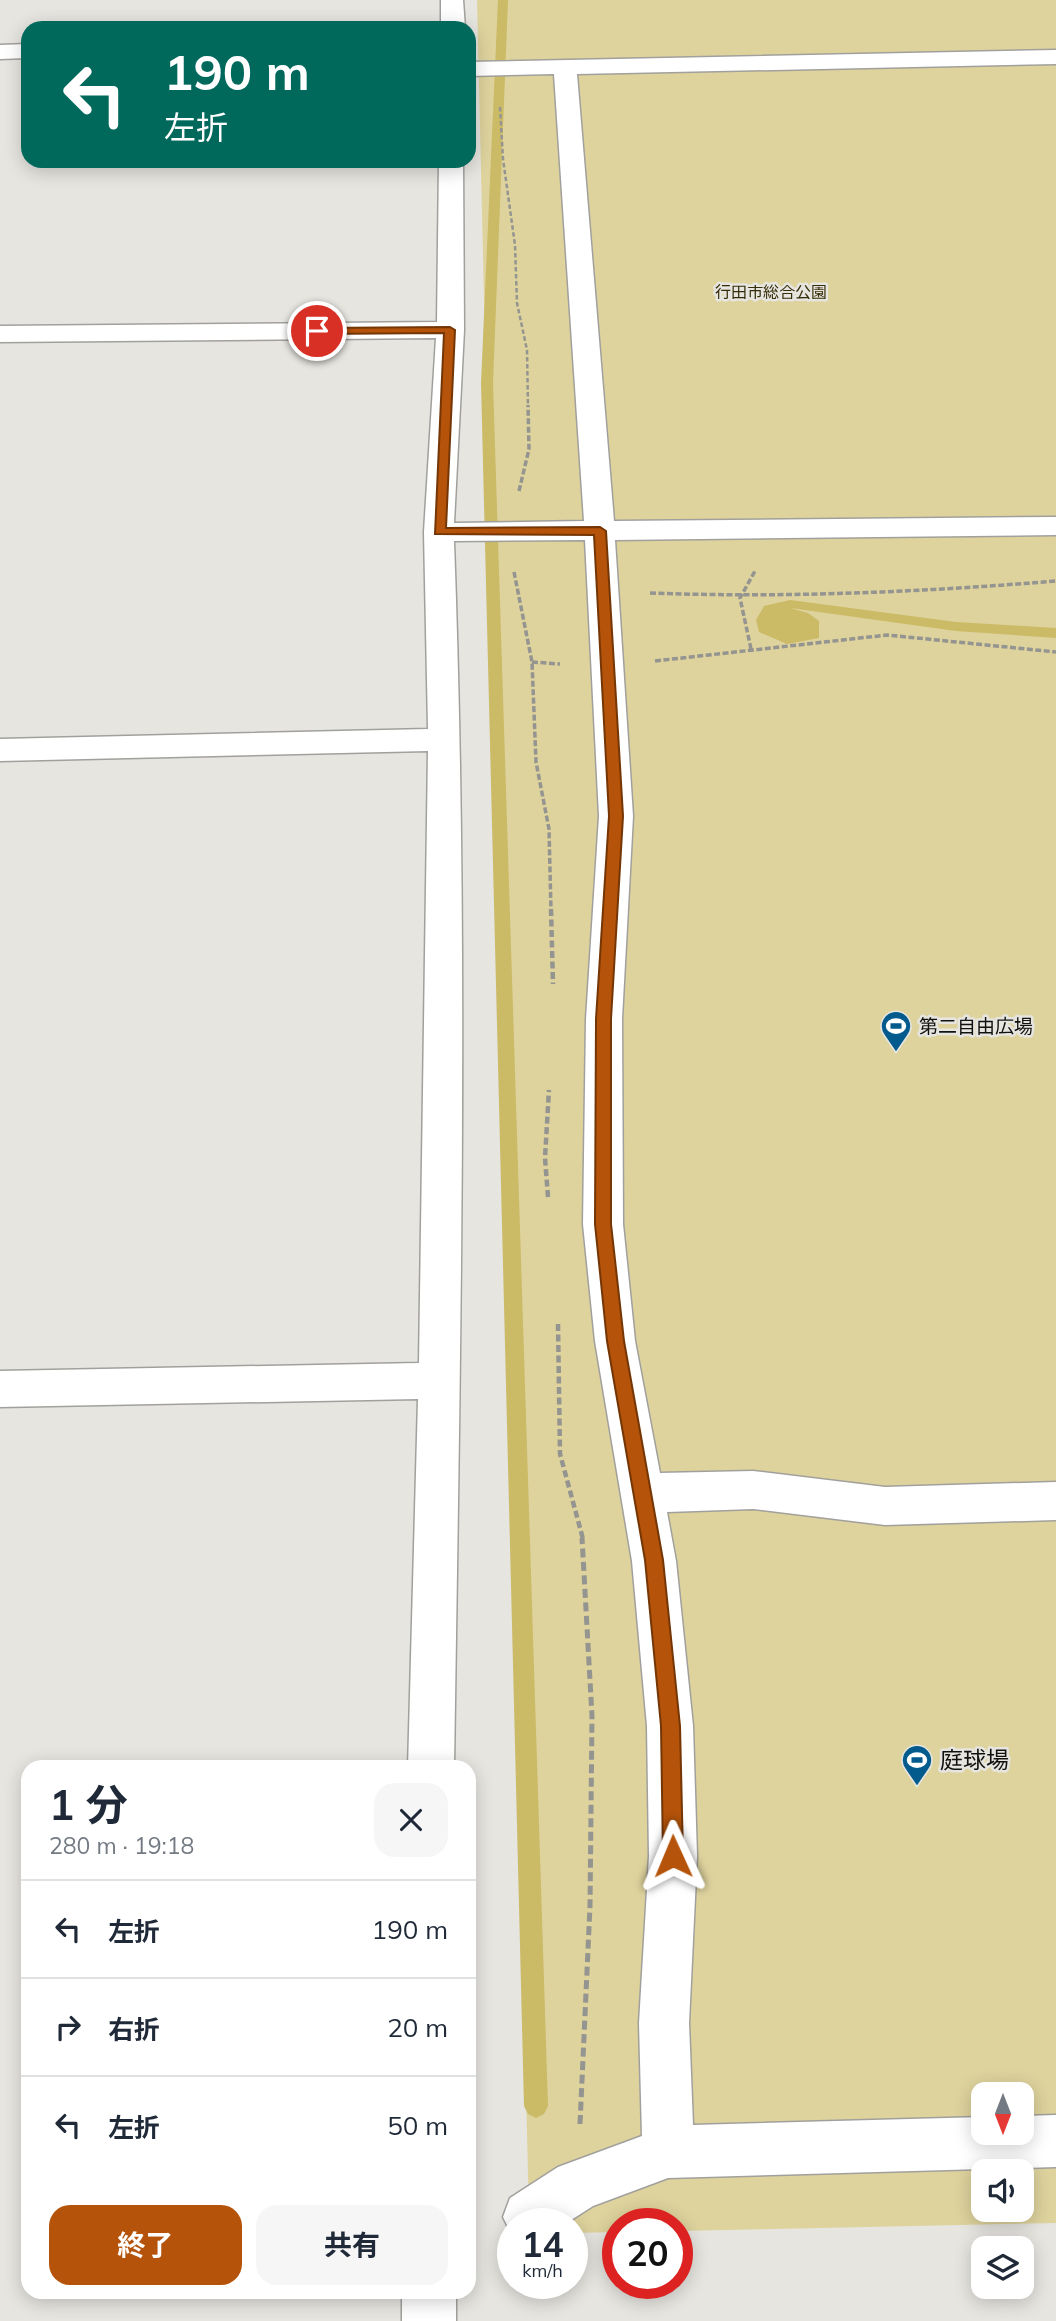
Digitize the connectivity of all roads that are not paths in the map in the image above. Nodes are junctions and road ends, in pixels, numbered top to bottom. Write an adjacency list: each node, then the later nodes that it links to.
1 (452, 0): 2 (street)
2 (453, 21)
3 (21, 51): 4 (street)
4 (0, 52)
5 (1056, 57): 6 (street)
6 (565, 67): 7 (street); 12 (street)
7 (476, 69)
8 (451, 168): 9 (street)
9 (450, 330): 10 (street); 13 (street)
10 (0, 334)
11 (1056, 526): 12 (street)
12 (600, 531): 13 (street); 18 (street)
13 (439, 532): 14 (street)
14 (445, 740): 15 (street); 16 (street)
15 (0, 750)
16 (439, 1381): 17 (street); 20 (street)
17 (0, 1390)
18 (640, 1493): 19 (street); 22 (street)
19 (1056, 1501)
20 (430, 1760)
21 (1056, 2141): 22 (street)
22 (668, 2152): 23 (street)
23 (543, 2208)
24 (429, 2299): 25 (street)
25 (429, 2321)

